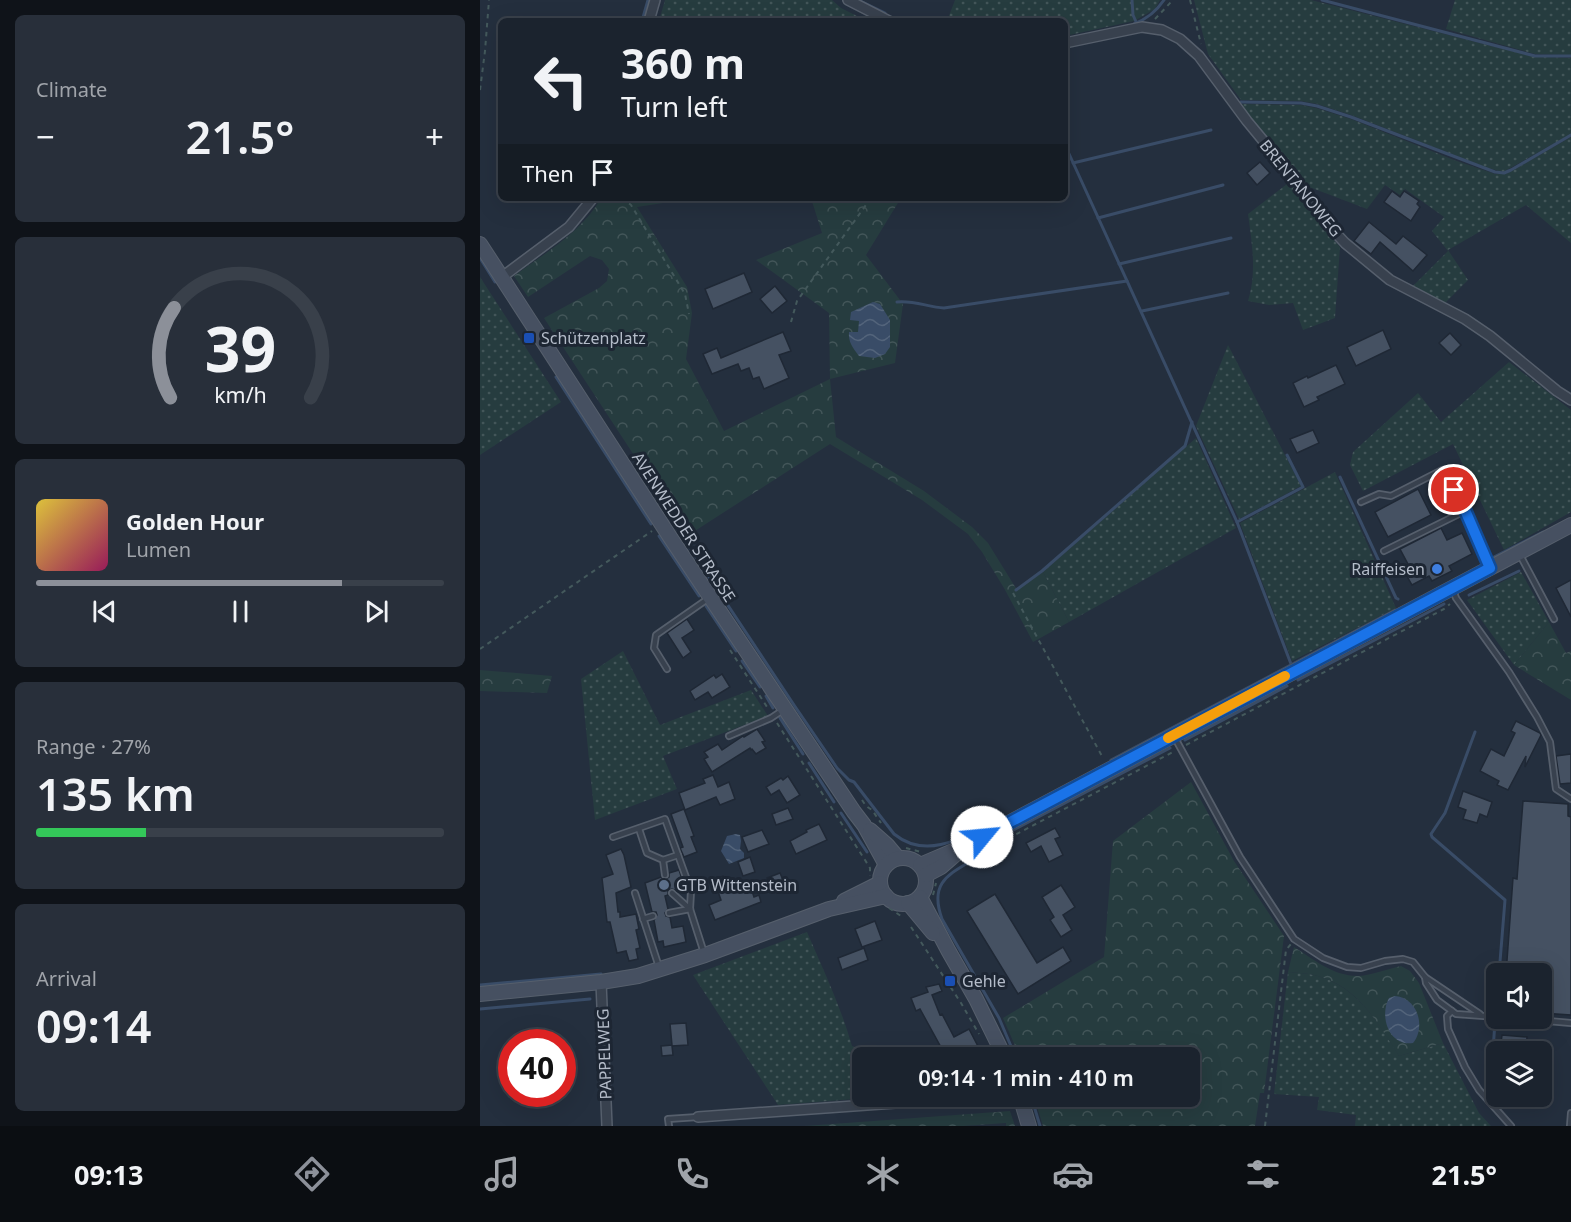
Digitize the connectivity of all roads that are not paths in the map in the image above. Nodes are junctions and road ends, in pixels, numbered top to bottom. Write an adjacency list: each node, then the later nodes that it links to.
1 (655, 0): 3 (street)
2 (848, 0): 4 (street)
3 (650, 18)
4 (883, 18)
5 (1068, 42): 9 (street, BRENTANOWEG)
6 (591, 201): 8 (street)
7 (480, 244): 8 (street, AVENWEDDER STRASSE)
8 (502, 277): 17 (street, AVENWEDDER STRASSE)
9 (1571, 400)
10 (1361, 502): 11 (lane)
11 (1465, 510): 13 (lane); 15 (lane)
12 (1571, 525): 14 (street)
13 (1384, 551)
14 (1519, 553): 15 (street); 18 (lane)
15 (1490, 568): 16 (street)
16 (1454, 593): 21 (street); 23 (lane)
17 (711, 597): 19 (lane); 20 (street, AVENWEDDER STRASSE)
18 (1554, 620)
19 (667, 669)
20 (785, 709): 22 (lane); 27 (street, AVENWEDDER STRASSE)
21 (1173, 735): 29 (street); 43 (lane)
22 (729, 736)
23 (1571, 799)
24 (639, 828): 25 (lane); 26 (lane); 28 (lane)
25 (613, 837)
26 (678, 855): 28 (lane); 36 (lane)
27 (895, 856): 29 (street); 31 (street)
28 (663, 860): 30 (lane)
29 (926, 868): 34 (street)
30 (665, 875)
31 (874, 882): 35 (street); 37 (street)
32 (635, 893): 40 (lane)
33 (672, 893): 36 (lane)
34 (920, 900): 35 (street); 51 (street)
35 (884, 901): 37 (street)
36 (690, 909): 38 (lane); 41 (lane)
37 (829, 909): 41 (street)
38 (669, 913)
39 (653, 916): 40 (lane)
40 (644, 919): 42 (lane)
41 (705, 955): 42 (street)
42 (660, 969): 44 (street)
43 (1425, 977): 46 (lane); 47 (lane)
44 (601, 982): 45 (street); 56 (street, PAPPELWEG)
45 (480, 994)
46 (1452, 1011): 47 (lane); 59 (lane)
47 (1482, 1016): 48 (lane)
48 (1486, 1016)
49 (1552, 1021): 50 (lane)
50 (1571, 1023)
51 (1000, 1047)
52 (852, 1106): 55 (street)
53 (1023, 1107): 58 (street)
54 (1571, 1113): 60 (lane)
55 (698, 1117): 57 (lane)
56 (606, 1126)
57 (669, 1126)
58 (1029, 1126)
59 (1511, 1126)
60 (1570, 1126)

